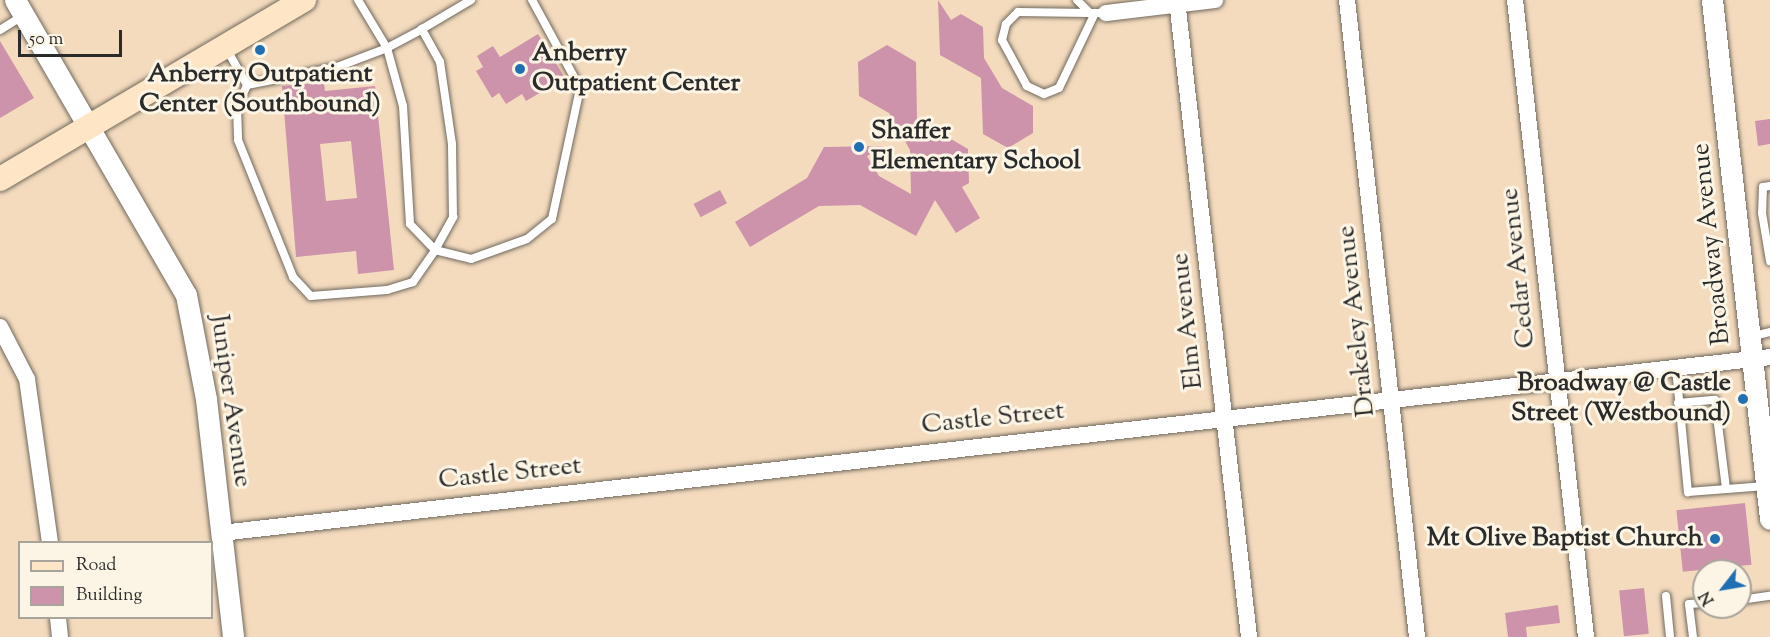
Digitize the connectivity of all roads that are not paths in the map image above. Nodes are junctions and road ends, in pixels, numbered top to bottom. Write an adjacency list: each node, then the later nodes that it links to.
1 (304, 0): 16 (main road)
2 (358, 0): 17 (lane)
3 (471, 0): 15 (lane)
4 (532, 0): 22 (lane)
5 (1077, 0): 13 (lane)
6 (1088, 0): 13 (lane)
7 (1215, 0): 11 (street)
8 (1347, 0): 29 (street, Drakeley Avenue)
9 (1515, 0): 28 (street, Cedar Avenue)
10 (1712, 0): 25 (street, Broadway Avenue)
11 (1178, 2): 13 (street); 32 (street, Elm Avenue)
12 (20, 8): 14 (lane); 19 (street, Juniper Avenue)
13 (1097, 13): 13 (lane)
14 (0, 30)
15 (422, 30): 17 (lane); 22 (lane)
16 (225, 47): 18 (lane); 19 (main road)
17 (387, 48): 18 (lane); 22 (lane)
18 (247, 85): 22 (lane)
19 (89, 127): 20 (main road); 37 (street, Juniper Avenue)
20 (0, 180)
21 (1770, 186): 23 (lane)
22 (435, 250)
23 (1770, 261)
24 (0, 327): 38 (street)
25 (1760, 335): 26 (street, Broadway Avenue)
26 (1761, 358): 27 (street, Castle Street); 31 (street, Broadway Avenue)
27 (1676, 368): 28 (street, Castle Street); 30 (lane)
28 (1557, 382): 29 (street, Castle Street); 48 (street, Cedar Avenue)
29 (1392, 401): 32 (street, Castle Street); 47 (street, Drakeley Avenue)
30 (1678, 403): 34 (lane); 34 (lane)
31 (1764, 404): 33 (street, Broadway Avenue)
32 (1224, 419): 37 (street, Castle Street); 46 (street, Elm Avenue)
33 (1766, 446): 35 (street, Broadway Avenue)
34 (1726, 488): 35 (lane)
35 (1768, 489): 36 (street, Broadway Avenue)
36 (1770, 519)
37 (221, 533): 45 (street, Juniper Avenue)
38 (50, 541)
39 (1666, 596): 49 (lane)
40 (1770, 596): 41 (lane)
41 (1752, 598)
42 (1692, 604): 50 (lane)
43 (58, 619): 44 (street)
44 (60, 637)
45 (232, 637)
46 (1250, 637)
47 (1417, 637)
48 (1586, 637)
49 (1670, 637)
50 (1693, 637)

